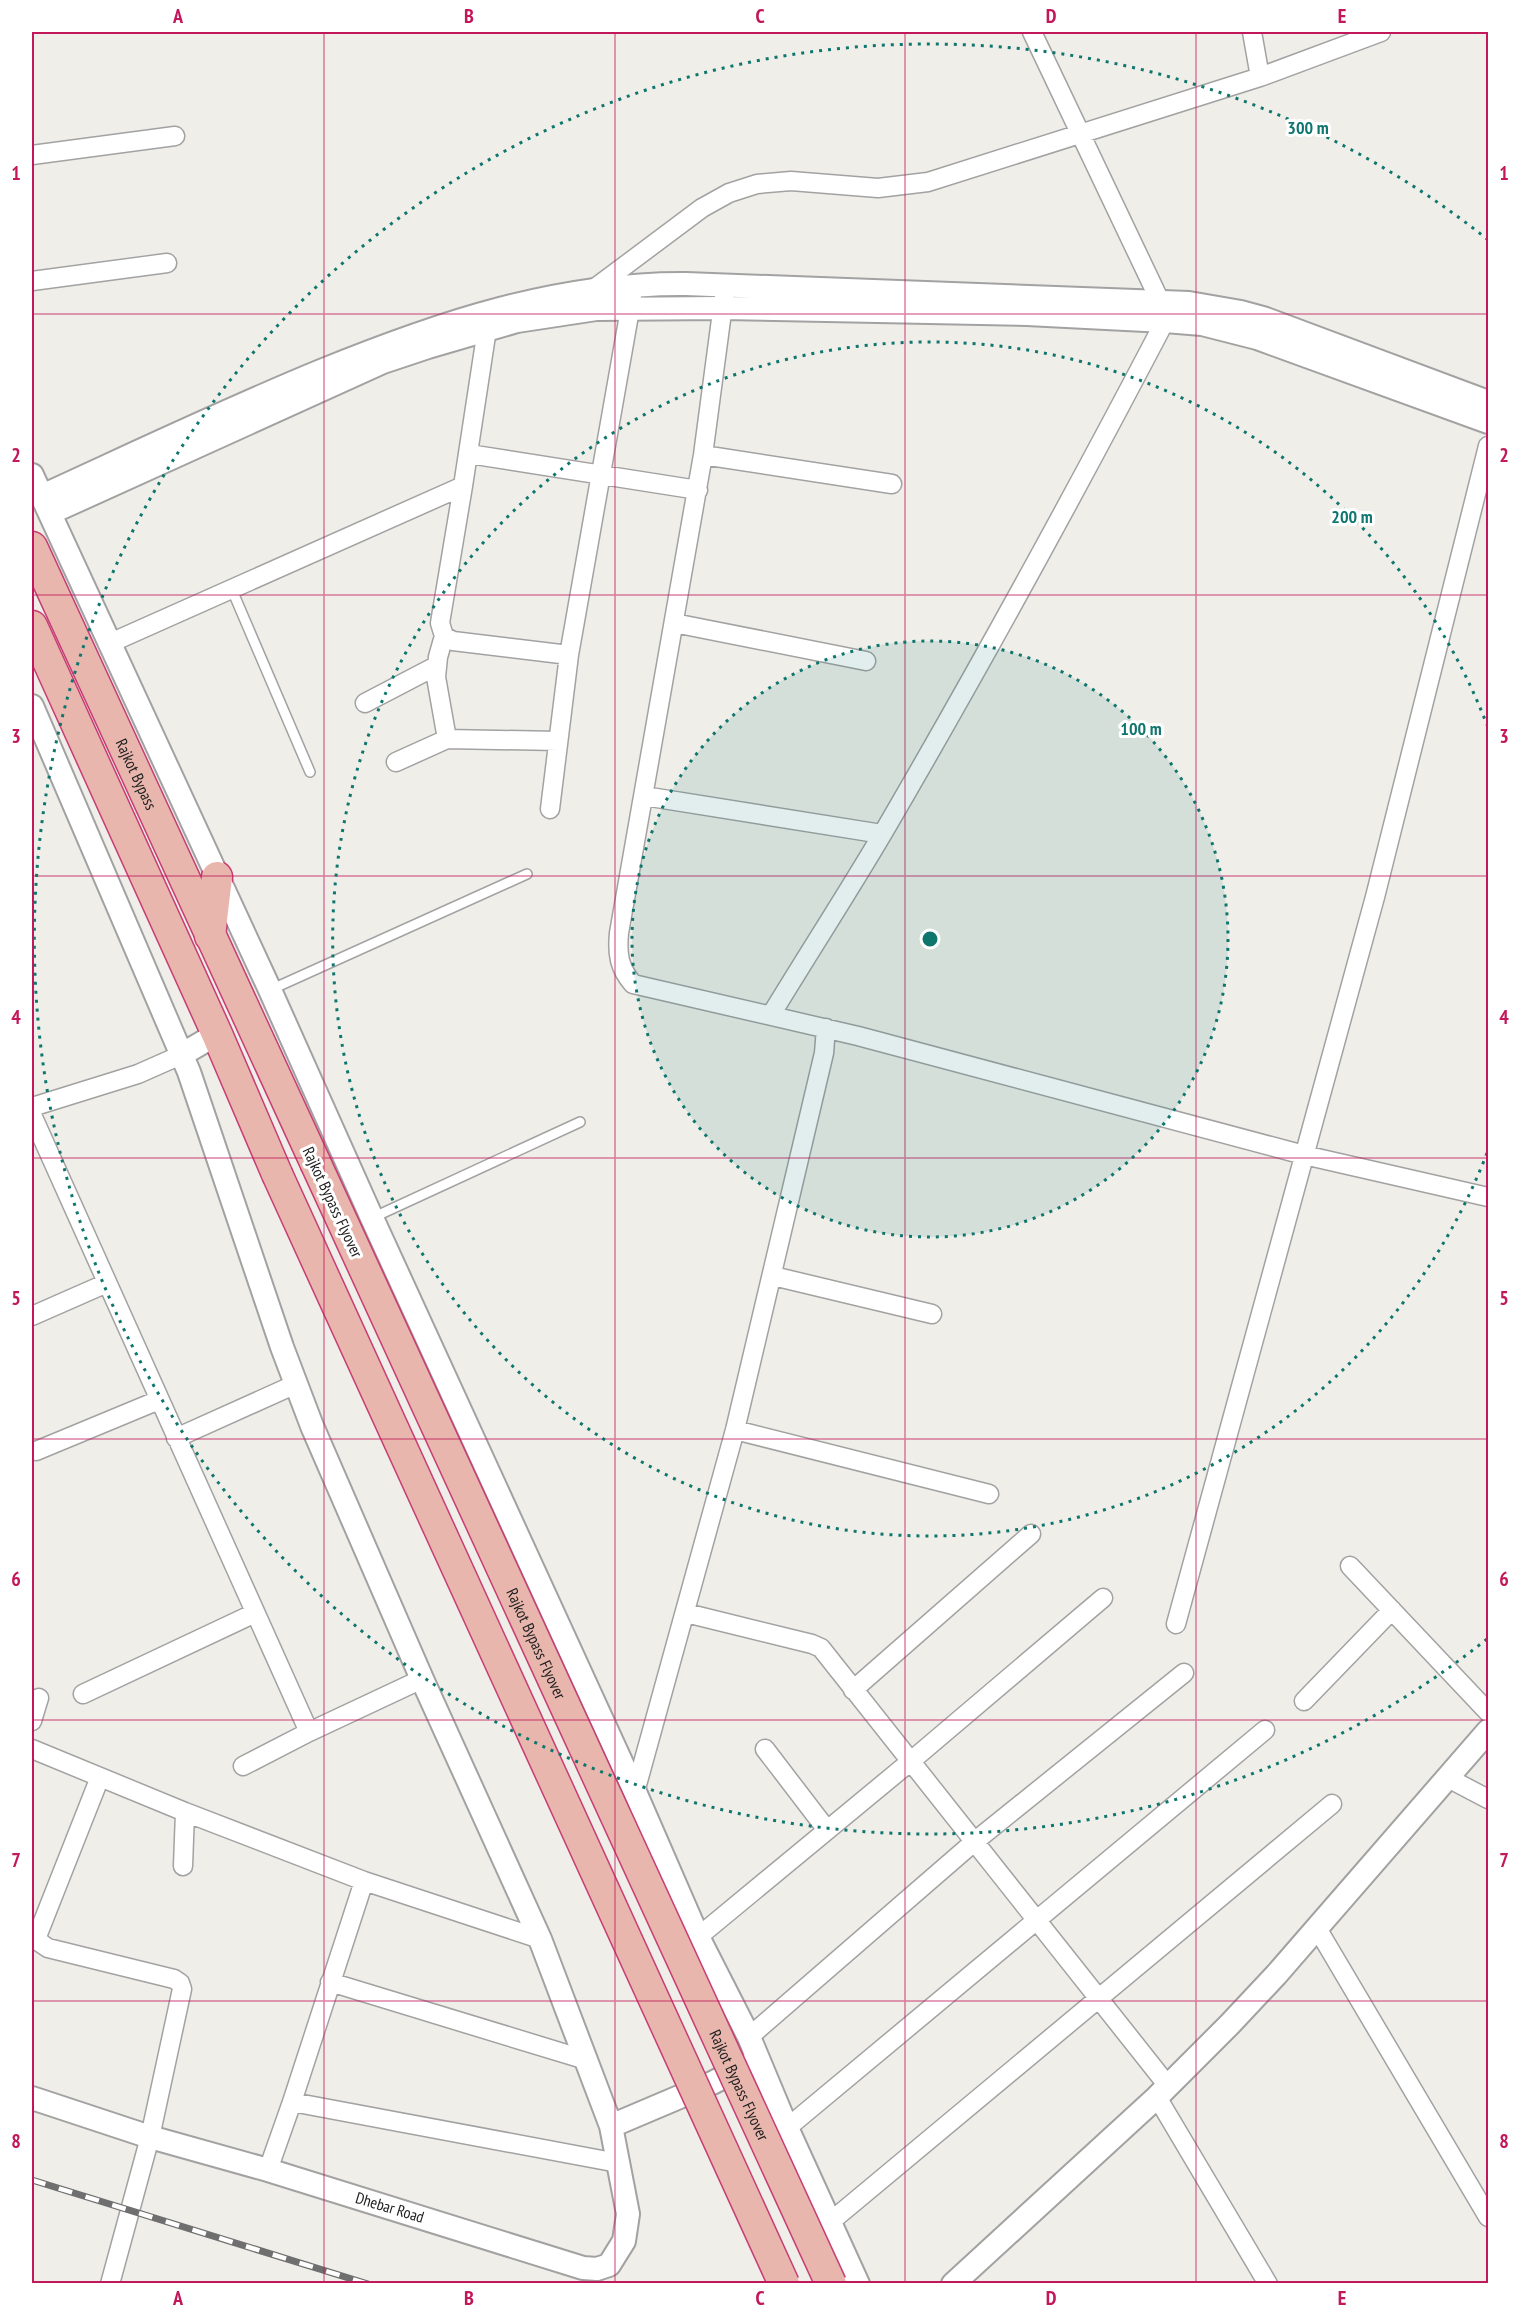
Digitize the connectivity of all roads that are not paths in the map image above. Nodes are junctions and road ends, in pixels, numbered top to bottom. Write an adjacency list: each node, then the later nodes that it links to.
1 (1032, 32): 5 (street)
2 (1252, 32): 4 (street)
3 (1381, 32): 4 (street)
4 (1260, 77): 5 (street)
5 (1080, 135): 12 (street); 15 (street)
6 (175, 136): 7 (street)
7 (32, 154)
8 (167, 263): 9 (street)
9 (32, 281)
10 (635, 285): 11 (street); 12 (street); 13 (street)
11 (726, 286): 14 (street); 15 (street)
12 (592, 289): 16 (street); 28 (street)
13 (630, 308): 14 (street); 16 (street); 24 (street)
14 (723, 308): 15 (street); 22 (street)
15 (1162, 311): 18 (street); 19 (street); 46 (street)
16 (567, 312): 17 (street)
17 (487, 329): 21 (street); 28 (street)
18 (1488, 402)
19 (1488, 422)
20 (1488, 446): 59 (street)
21 (469, 454): 24 (street); 26 (street)
22 (703, 455): 25 (street); 27 (street)
23 (32, 475): 28 (street)
24 (601, 475): 27 (street); 35 (street)
25 (892, 484)
26 (463, 486): 30 (street); 33 (street)
27 (698, 490): 31 (street)
28 (46, 505): 34 (street)
29 (32, 547): 49 (highway, Rajkot Bypass)
30 (232, 590): 34 (street); 43 (lane)
31 (674, 623): 36 (street); 44 (street)
32 (32, 626): 54 (highway, Rajkot Bypass)
33 (444, 636): 35 (street); 37 (street)
34 (108, 644): 48 (street)
35 (569, 655): 41 (street)
36 (866, 661)
37 (436, 666): 38 (street); 40 (street)
38 (365, 703)
39 (32, 706): 55 (street, Dhebar Road)
40 (447, 739): 41 (street); 42 (street)
41 (558, 741): 45 (street)
42 (396, 762)
43 (310, 772)
44 (644, 796): 46 (street); 52 (street)
45 (550, 809)
46 (882, 834): 52 (street)
47 (527, 874): 50 (lane)
48 (217, 877): 49 (highway); 50 (street)
49 (210, 936): 51 (highway, Rajkot Bypass)
50 (270, 990): 51 (street); 61 (street)
51 (242, 1004): 124 (highway, Rajkot Bypass Flyover, bridge)
52 (771, 1015): 53 (street)
53 (826, 1028): 59 (street); 62 (street)
54 (217, 1034): 55 (street); 123 (highway, bridge)
55 (181, 1055): 56 (street); 66 (street, Dhebar Road)
56 (32, 1107)
57 (32, 1114): 63 (street)
58 (580, 1122): 61 (lane)
59 (1304, 1155): 60 (street); 78 (street)
60 (1488, 1197)
61 (372, 1218): 96 (street)
62 (773, 1276): 64 (street); 68 (street)
63 (107, 1283): 65 (street); 67 (street)
64 (932, 1314)
65 (32, 1316)
66 (296, 1384): 69 (street); 80 (street, Dhebar Road)
67 (159, 1400): 69 (street); 70 (street)
68 (735, 1430): 71 (street); 77 (street)
69 (176, 1437): 76 (street)
70 (36, 1451)
71 (989, 1494)
72 (1031, 1534): 81 (street)
73 (1350, 1566): 75 (street)
74 (1103, 1598): 92 (street)
75 (1392, 1610): 84 (street); 85 (street)
76 (255, 1613): 82 (street); 89 (street)
77 (686, 1613): 81 (street); 96 (street)
78 (1176, 1624)
79 (1184, 1672): 101 (street)
80 (422, 1679): 89 (street); 107 (street, Dhebar Road)
81 (853, 1690): 92 (street)
82 (83, 1694)
83 (39, 1698): 86 (street)
84 (1305, 1701)
85 (1488, 1712)
86 (32, 1721)
87 (1265, 1730): 104 (street)
88 (1488, 1731): 95 (street)
89 (309, 1732): 93 (street)
90 (32, 1749): 94 (street)
91 (765, 1749): 100 (street)
92 (911, 1761): 100 (street); 101 (street)
93 (243, 1766)
94 (100, 1778): 99 (street); 117 (street)
95 (1448, 1778): 97 (street); 105 (street)
96 (635, 1792): 106 (street)
97 (1488, 1799)
98 (1332, 1804): 109 (street)
99 (185, 1812): 102 (street); 103 (street)
100 (827, 1830): 106 (street)
101 (974, 1842): 104 (street); 110 (street)
102 (183, 1866)
103 (364, 1881): 107 (street); 108 (street)
104 (1036, 1922): 109 (street); 116 (street)
105 (1317, 1928): 112 (street); 120 (street)
106 (698, 1936): 110 (street)
107 (540, 1939): 111 (street, Dhebar Road)
108 (330, 1982): 111 (street); 114 (street)
109 (1098, 1999): 112 (street); 121 (street)
110 (753, 2047): 115 (street); 116 (street)
111 (586, 2060): 115 (street, Dhebar Road)
112 (1162, 2092): 126 (street); 127 (street)
113 (32, 2098): 117 (street, Dhebar Road)
114 (292, 2102): 118 (street); 119 (street)
115 (611, 2126): 118 (street, Dhebar Road)
116 (787, 2128): 121 (street)
117 (150, 2137): 119 (street, Dhebar Road); 122 (street)
118 (618, 2163): 119 (street, Dhebar Road)
119 (268, 2170)
120 (1488, 2217)
121 (829, 2223): 125 (street)
122 (110, 2283)
123 (784, 2283)
124 (831, 2283)
125 (858, 2283)
126 (953, 2283)
127 (1268, 2283)

